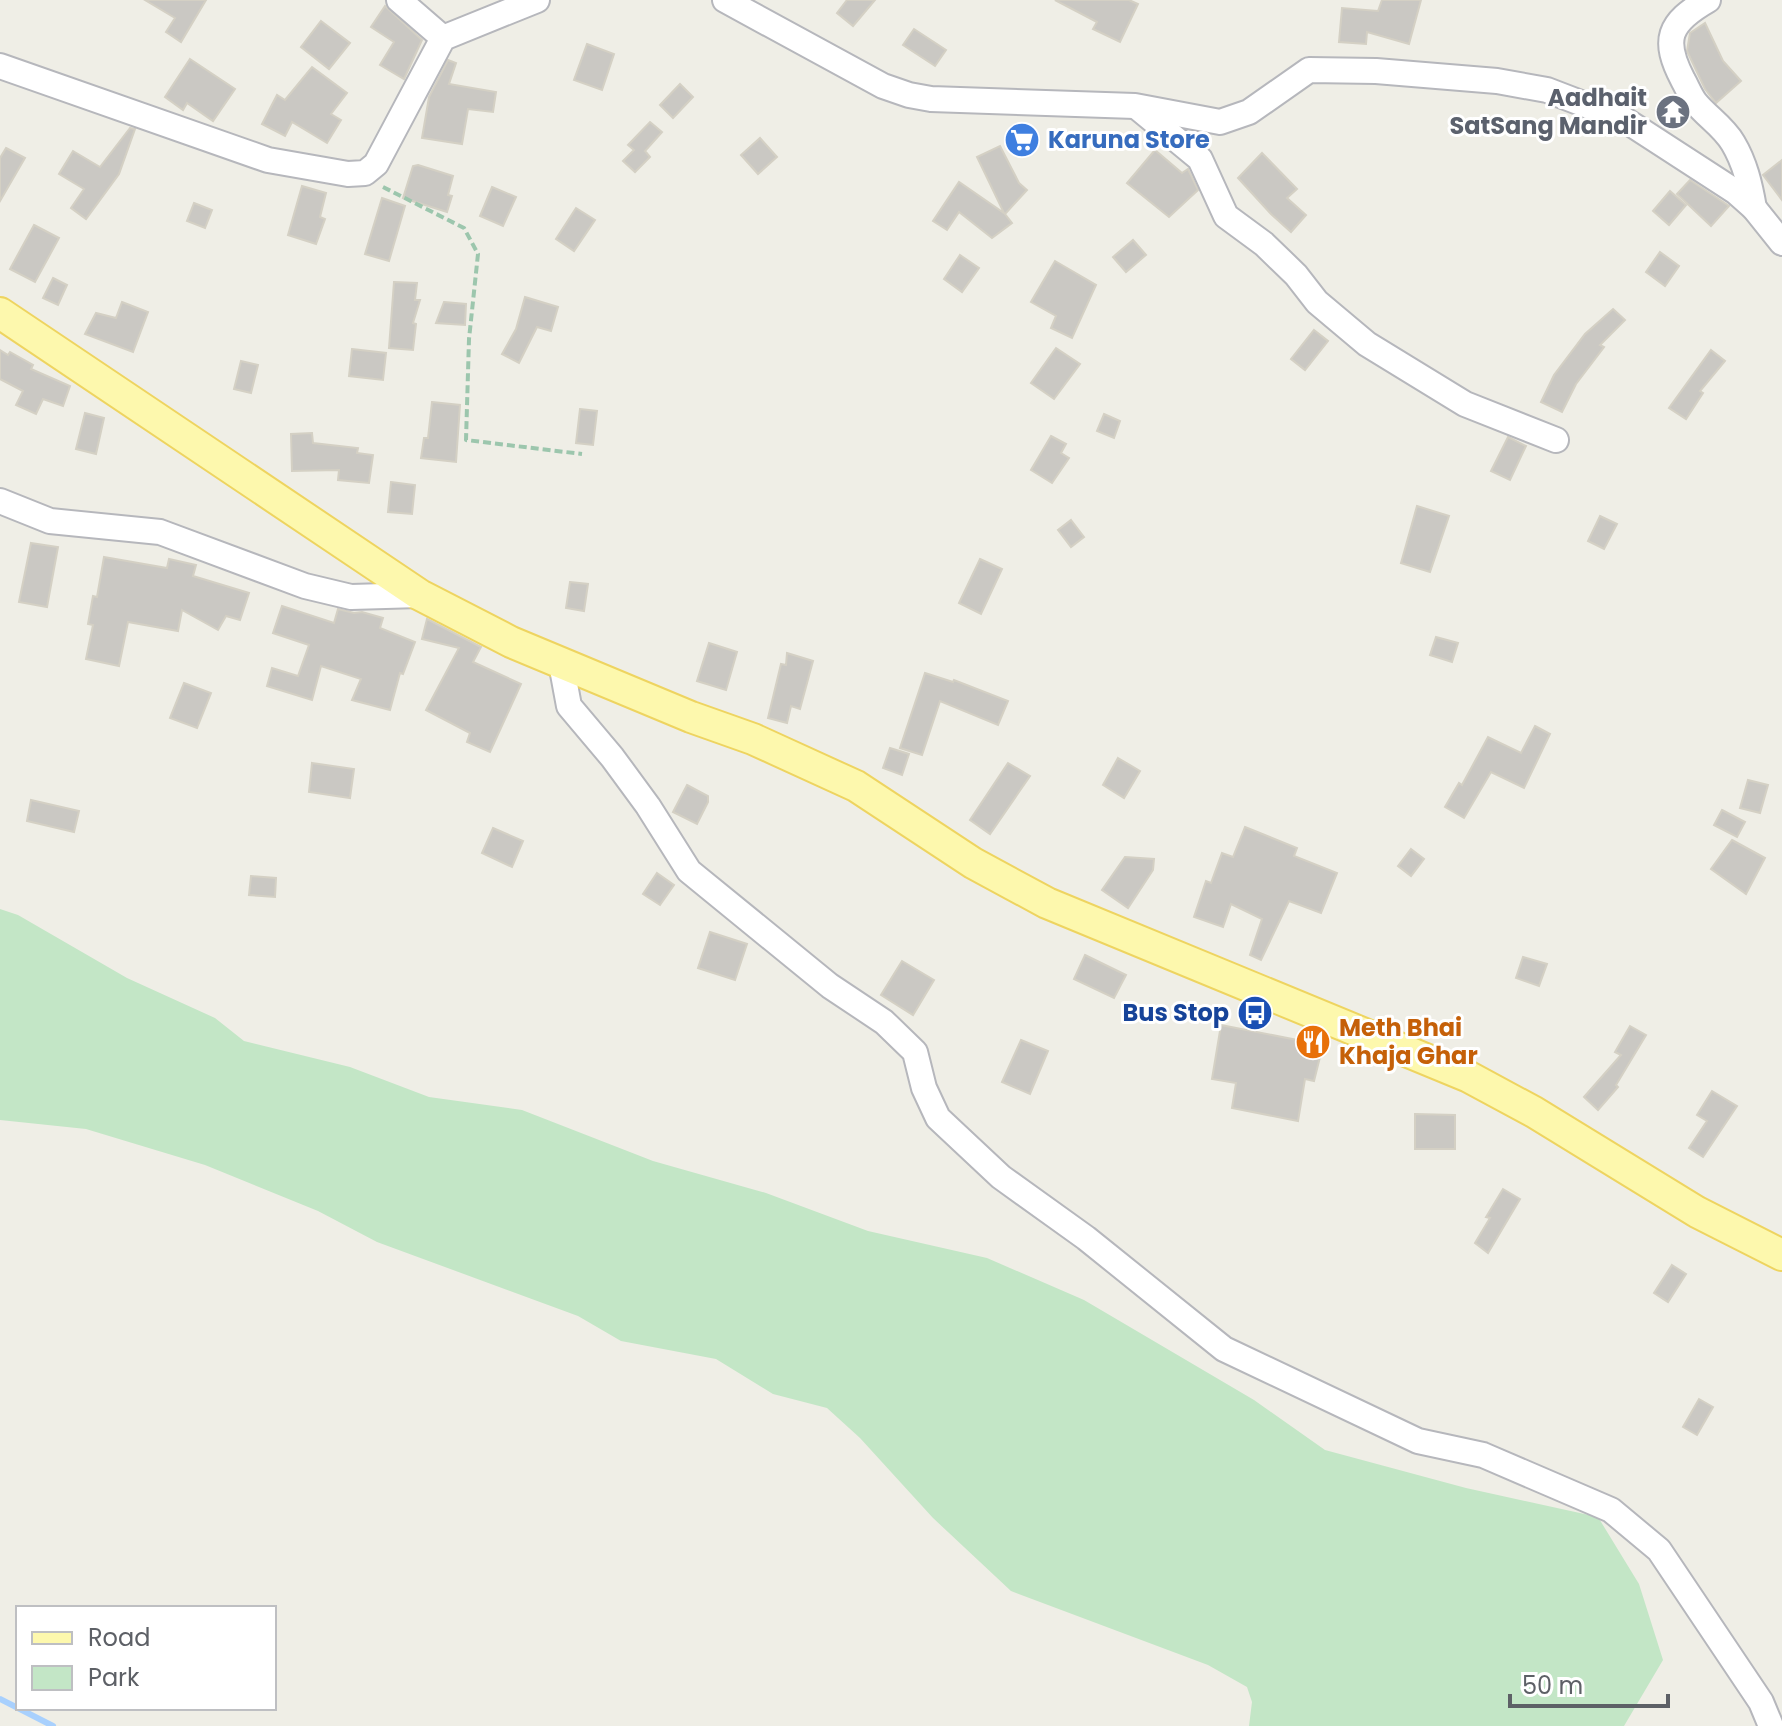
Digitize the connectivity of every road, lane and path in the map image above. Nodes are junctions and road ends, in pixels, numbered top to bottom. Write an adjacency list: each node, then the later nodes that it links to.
1 (399, 0): 5 (street)
2 (537, 0): 5 (street)
3 (725, 0): 7 (street)
4 (1708, 0): 9 (street)
5 (443, 38): 8 (street)
6 (0, 66): 8 (street)
7 (1135, 106): 9 (street); 12 (street)
8 (365, 173): 13 (path)
9 (1754, 208): 10 (street)
10 (1782, 243)
11 (0, 313): 15 (main road)
12 (1556, 440)
13 (582, 454)
14 (0, 501): 15 (street)
15 (420, 595): 16 (main road)
16 (561, 663): 17 (main road); 18 (street)
17 (1782, 1255)
18 (1771, 1726)

